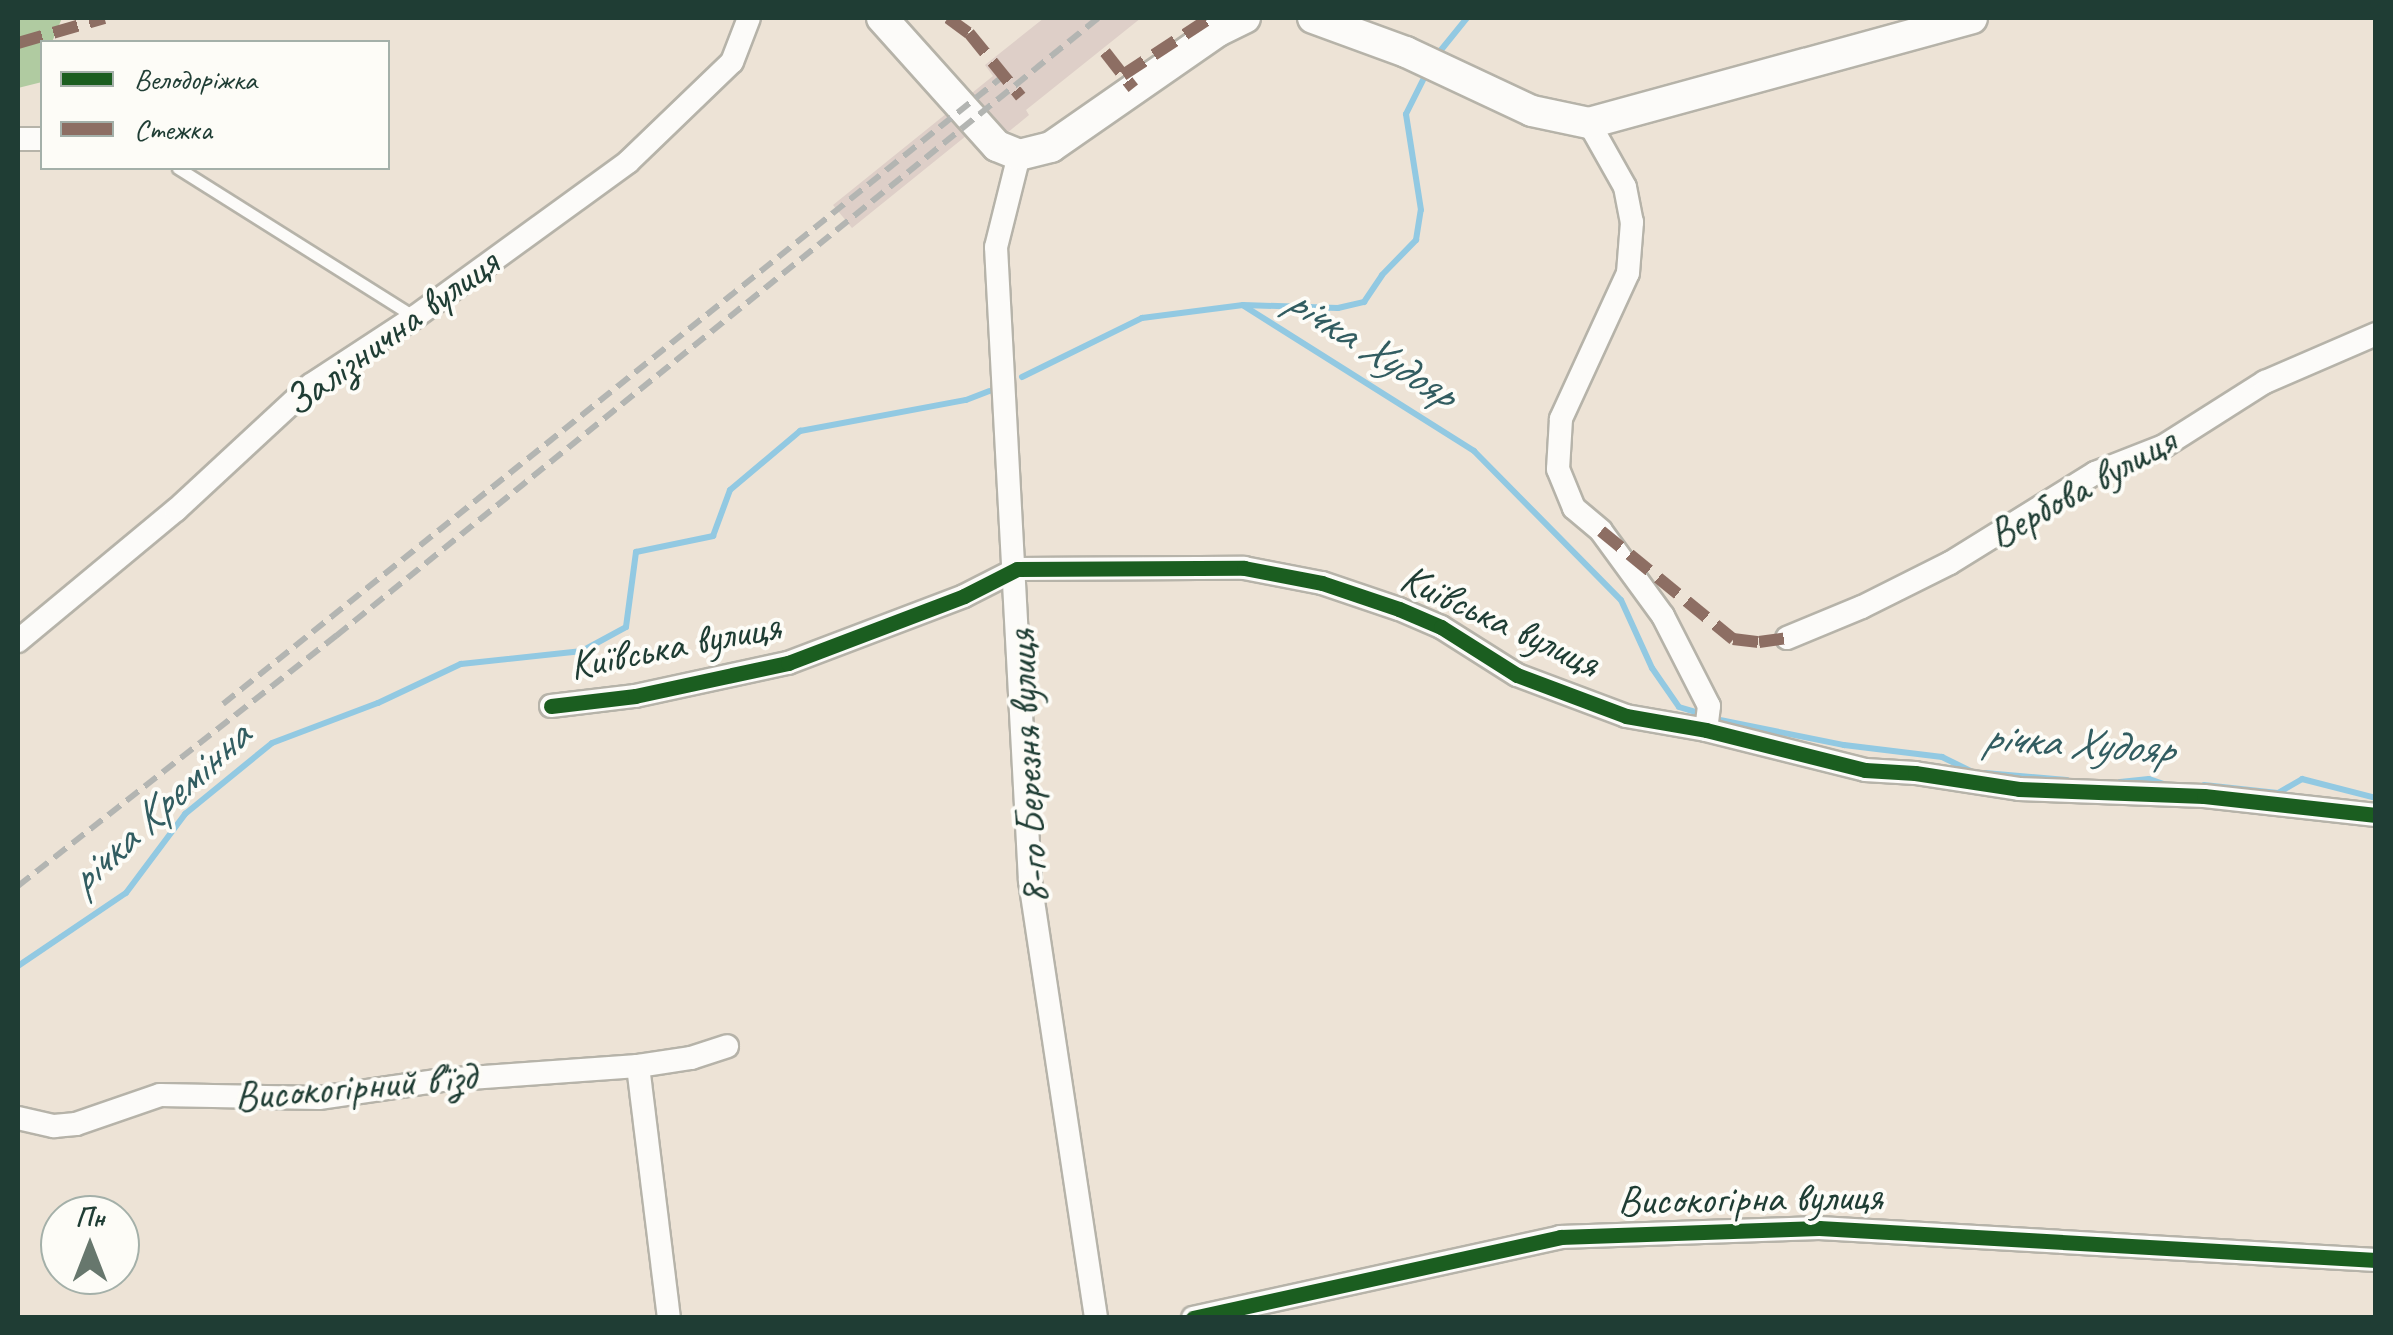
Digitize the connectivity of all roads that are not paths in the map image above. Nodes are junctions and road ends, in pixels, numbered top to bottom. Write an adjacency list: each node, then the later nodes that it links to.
1 (749, 18): 9 (street, Залізнична вулиця)
2 (882, 18): 7 (street)
3 (1245, 18): 7 (street)
4 (1313, 18): 6 (street)
5 (1972, 18): 6 (street)
6 (1589, 123): 15 (street)
7 (1019, 155): 11 (street, 8-го Березня вулиця)
8 (181, 170): 9 (lane)
9 (415, 318): 13 (street, Залізнична вулиця)
10 (2376, 334): 12 (street, Вербова вулиця)
11 (1017, 570): 14 (street, Київська вулиця); 15 (street, Київська вулиця); 22 (street, 8-го Березня вулиця)
12 (1787, 638)
13 (18, 641)
14 (551, 706)
15 (1706, 730): 16 (street, Київська вулиця)
16 (2376, 815)
17 (728, 1046): 18 (street, Високогірний в'їзд)
18 (638, 1066): 19 (street, Високогірний в'їзд); 21 (street)
19 (18, 1118)
20 (2376, 1260): 23 (street, Високогірна вулиця)
21 (669, 1318)
22 (1096, 1318)
23 (1193, 1318)

